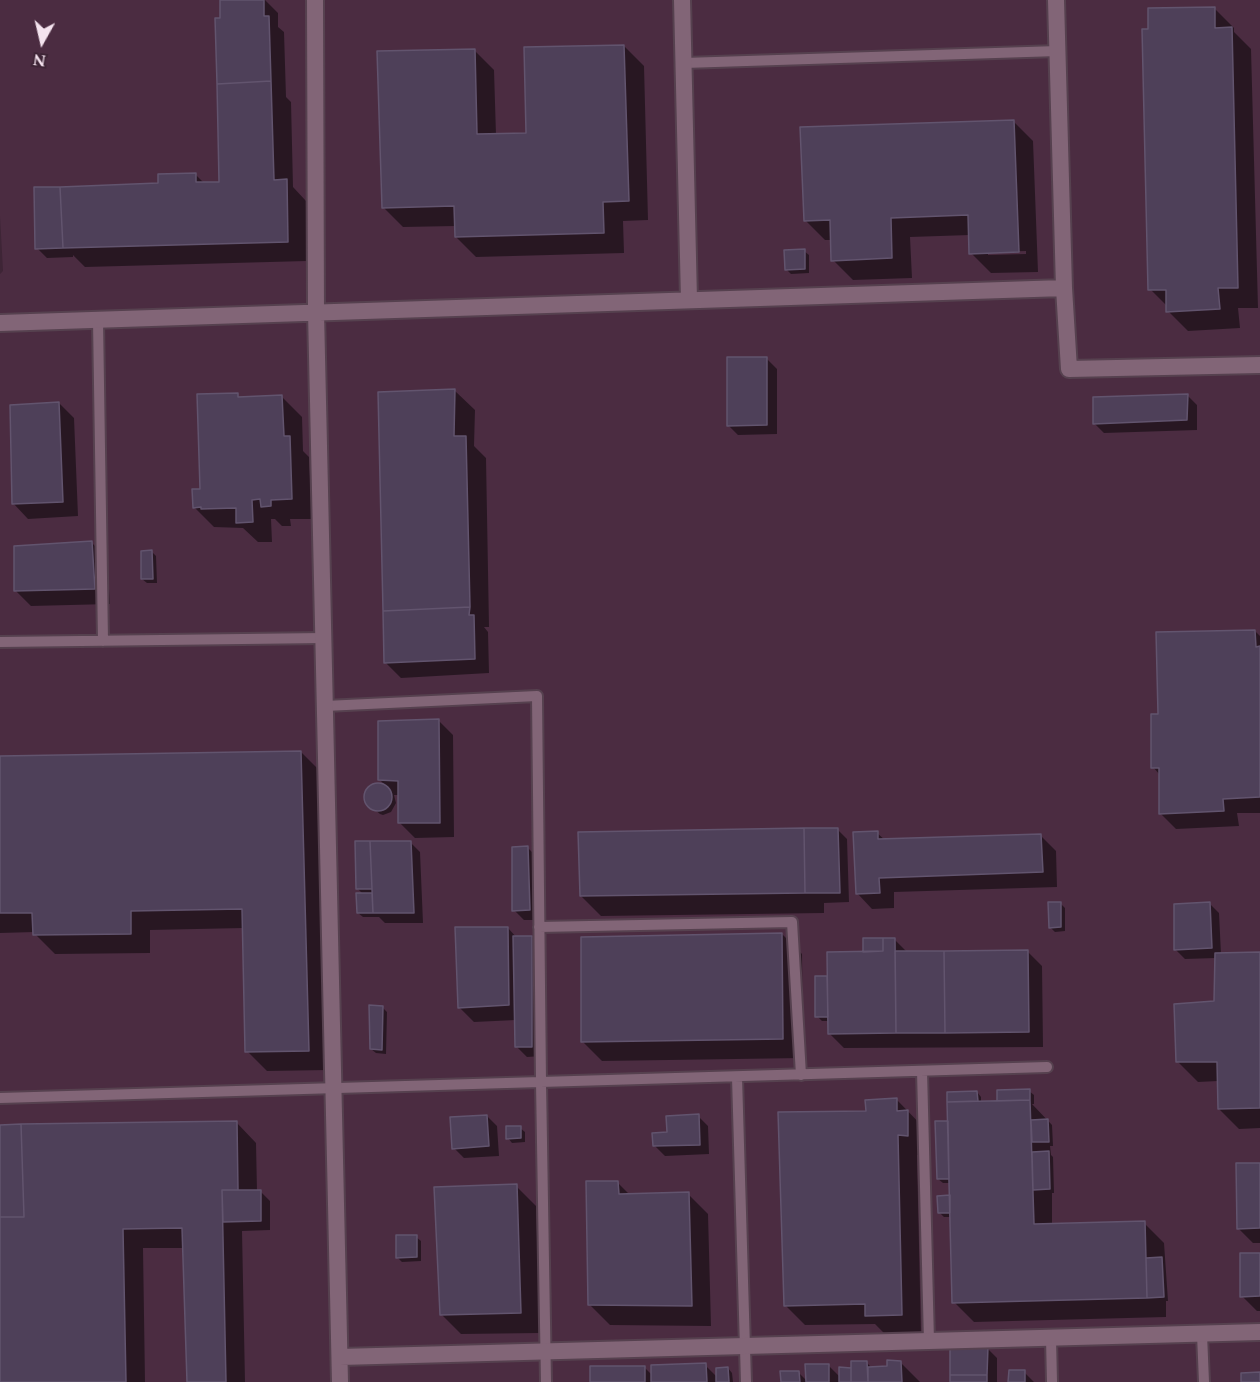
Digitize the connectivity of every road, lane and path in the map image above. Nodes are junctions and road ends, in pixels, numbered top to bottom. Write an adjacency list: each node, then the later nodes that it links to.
1 (315, 0): 8 (street)
2 (682, 0): 5 (street)
3 (1056, 0): 4 (street)
4 (1058, 51): 5 (lane); 6 (street)
5 (684, 63): 7 (street)
6 (1064, 288): 7 (street); 11 (street)
7 (689, 300): 8 (street)
8 (316, 312): 9 (street); 12 (street)
9 (98, 320): 10 (street); 13 (lane)
10 (0, 322)
11 (1260, 365)
12 (324, 638): 13 (lane); 15 (street)
13 (103, 641): 14 (lane)
14 (0, 642)
15 (325, 706): 16 (lane); 22 (street)
16 (539, 927): 19 (lane); 21 (lane)
17 (1047, 1067): 18 (lane)
18 (922, 1071): 19 (lane); 27 (lane)
19 (801, 1075): 20 (lane)
20 (737, 1077): 21 (lane); 28 (lane)
21 (541, 1083): 22 (lane); 29 (lane)
22 (334, 1089): 23 (lane); 30 (street)
23 (0, 1098)
24 (1260, 1332): 25 (street)
25 (1202, 1334): 26 (street); 35 (lane)
26 (1051, 1338): 27 (street); 34 (lane)
27 (929, 1341): 28 (street)
28 (745, 1346): 29 (street); 33 (lane)
29 (545, 1352): 30 (street); 32 (lane)
30 (340, 1357): 31 (street)
31 (340, 1382)
32 (546, 1382)
33 (746, 1382)
34 (1052, 1382)
35 (1204, 1382)

